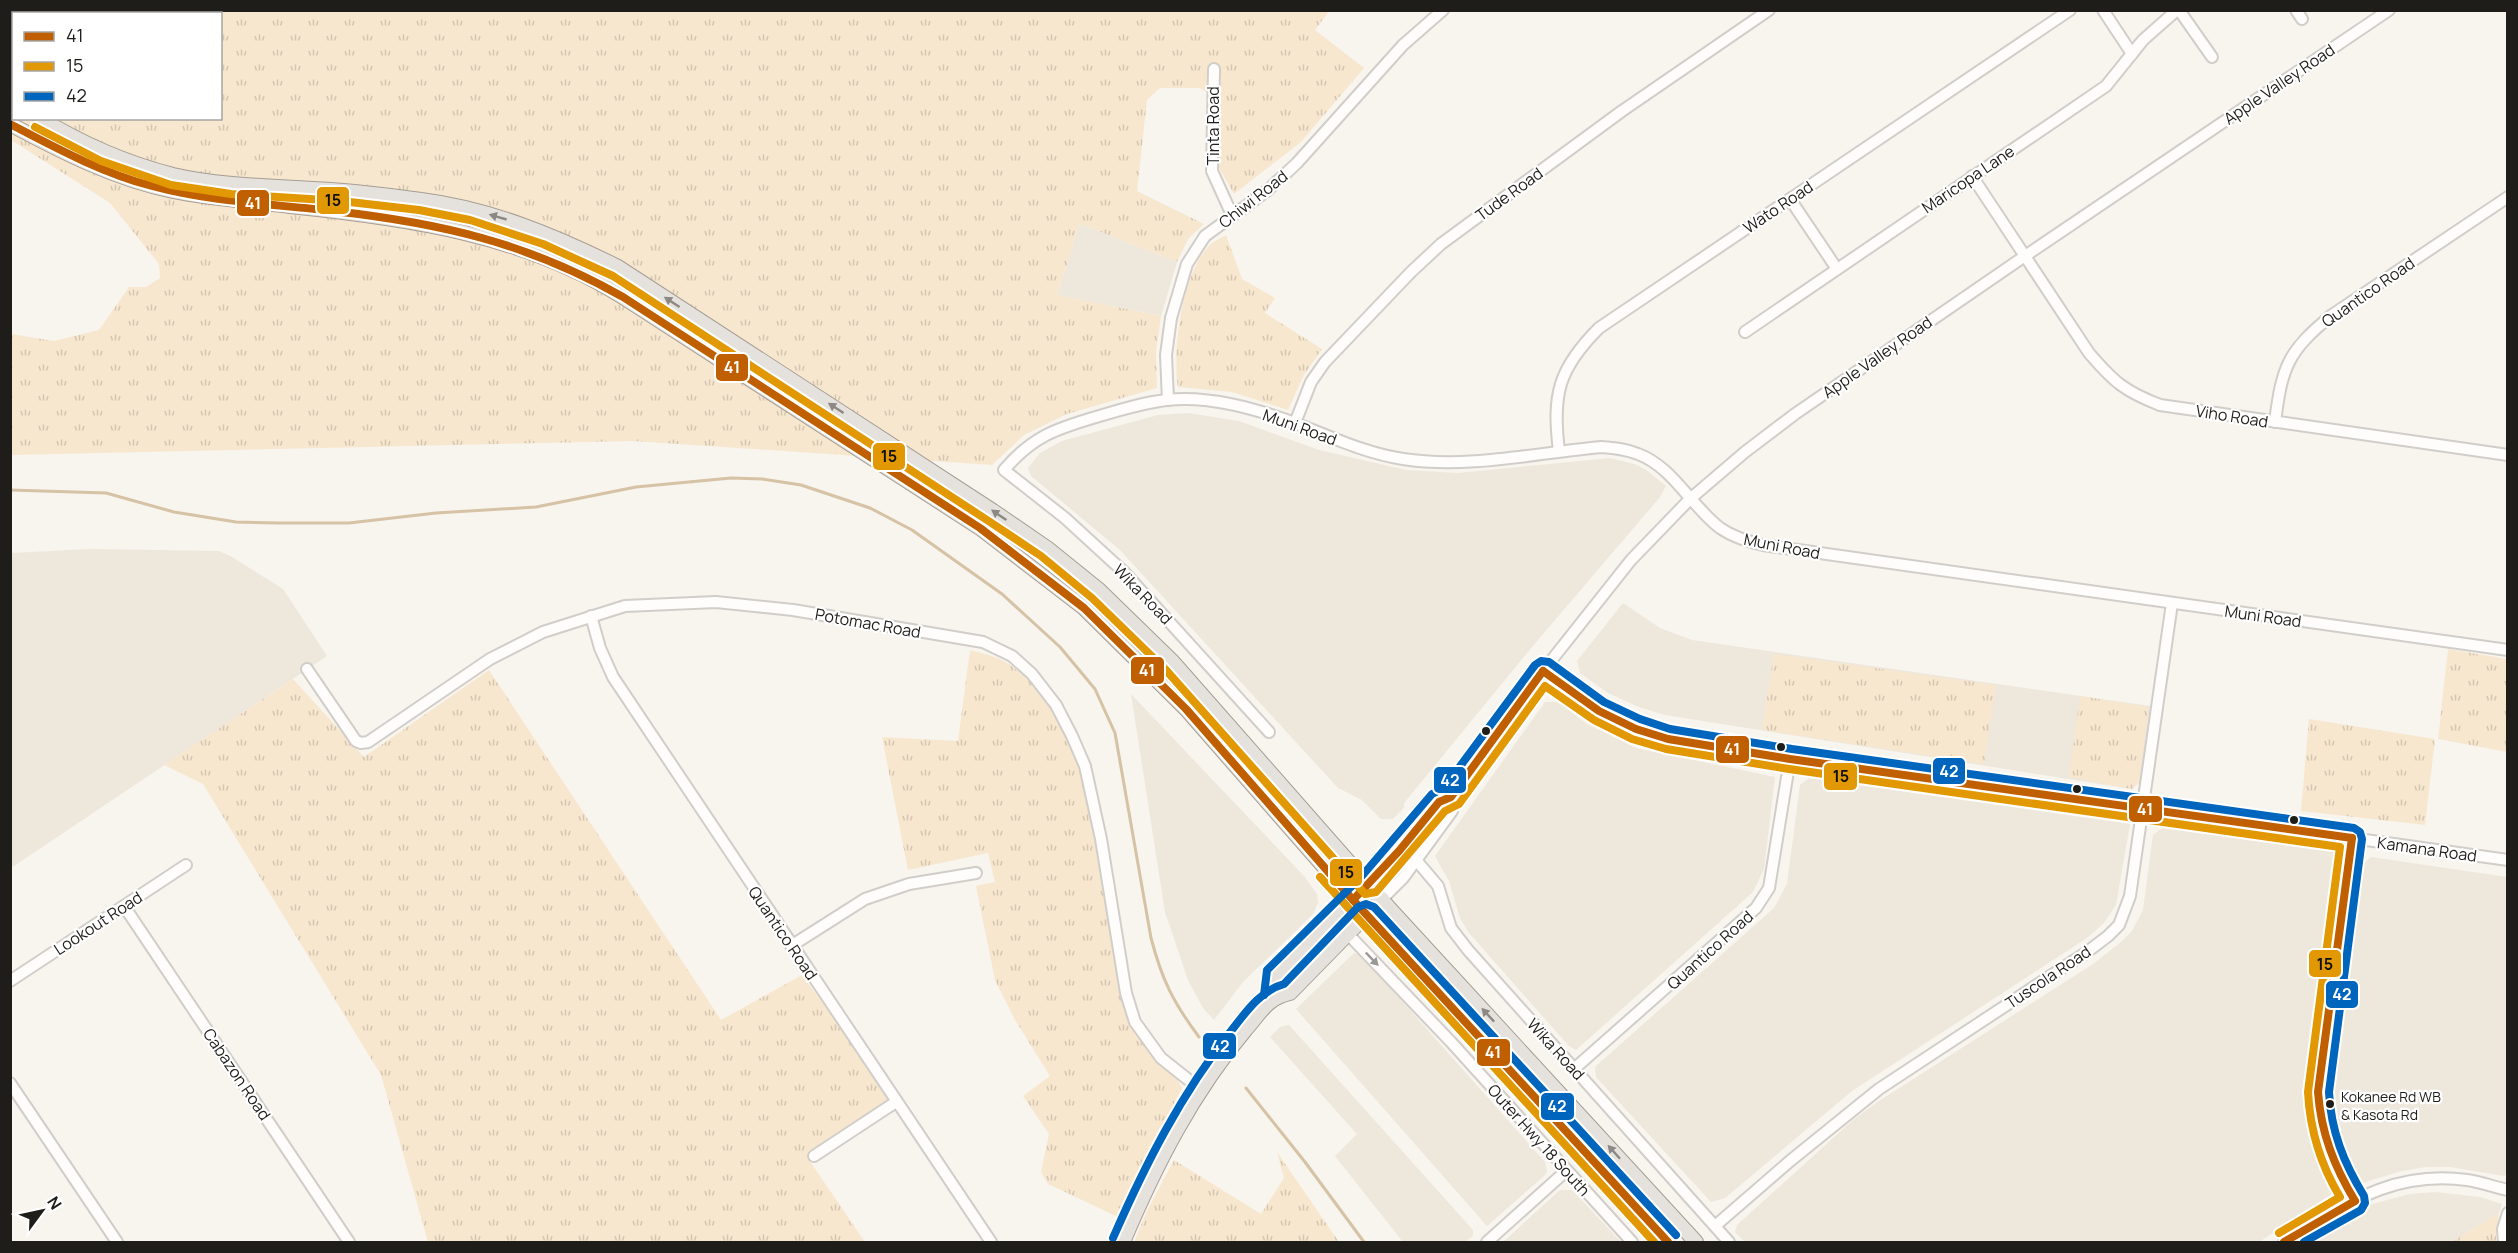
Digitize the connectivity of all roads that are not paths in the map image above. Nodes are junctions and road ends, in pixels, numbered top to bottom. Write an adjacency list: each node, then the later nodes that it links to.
1 (1443, 10): 15 (street, Chiwi Road)
2 (1769, 10): 20 (street, Tude Road)
3 (2070, 10): 14 (street, Wato Road)
4 (2103, 10): 7 (street)
5 (2178, 10): 7 (street, Maricopa Lane); 8 (street)
6 (2383, 12): 16 (street, Apple Valley Road)
7 (2132, 54): 12 (street, Maricopa Lane)
8 (2212, 57)
9 (1214, 69): 15 (street, Tinta Road)
10 (44, 120): 40 (main road, one-way to 10)
11 (10, 124): 42 (main road)
12 (1972, 176): 16 (street, Viho Road); 17 (street, Maricopa Lane)
13 (2508, 197): 21 (street, Quantico Road)
14 (1790, 199): 17 (street); 22 (street, Wato Road)
15 (1232, 214): 19 (street, Chiwi Road)
16 (2025, 256): 21 (street, Viho Road); 25 (street, Apple Valley Road)
17 (1837, 269): 18 (street, Maricopa Lane)
18 (1745, 332)
19 (1168, 400): 20 (street, Muni Road); 24 (street, Muni Road)
20 (1294, 423): 22 (street, Muni Road)
21 (2275, 423): 23 (street, Viho Road)
22 (1559, 451): 25 (street, Muni Road)
23 (2508, 455)
24 (1004, 470): 31 (street, Wika Road)
25 (1690, 499): 26 (street, Muni Road); 30 (street, Apple Valley Road)
26 (2172, 603): 28 (street, Muni Road); 34 (street, Tuscola Road)
27 (591, 616): 29 (street, Potomac Road); 46 (street, Quantico Road); 51 (street, Potomac Road)
28 (2508, 650)
29 (307, 669)
30 (1543, 671): 32 (street, Kamana Road); 33 (street, Apple Valley Road)
31 (1269, 732)
32 (1790, 759): 34 (street, Kamana Road); 49 (street, Quantico Road)
33 (1451, 797): 36 (street, Apple Valley Road); 40 (street, Apple Valley Road)
34 (2144, 807): 35 (street, Kamana Road); 58 (street, Tuscola Road)
35 (2352, 838): 37 (street, Kamana Road); 56 (street)
36 (1416, 860): 41 (street, Apple Valley Road); 49 (street, Wika Road)
37 (2508, 860)
38 (186, 865): 43 (street, Lookout Road)
39 (976, 873): 46 (street)
40 (1369, 884): 41 (main road); 42 (main road, Apple Valley Road)
41 (1382, 899): 44 (main road, Apple Valley Road); 66 (main road, one-way to 41)
42 (1353, 900): 44 (main road); 48 (main road, Apple Valley Road)
43 (124, 906): 47 (street, Lookout Road); 60 (street, Cabazon Road)
44 (1366, 914): 45 (main road, Apple Valley Road); 65 (main road)
45 (1347, 933): 48 (main road, Apple Valley Road); 54 (street, Outer Hwy 18 South, one-way to 54)
46 (791, 946): 52 (street, Quantico Road)
47 (10, 981)
48 (1274, 996): 51 (main road, Apple Valley Road)
49 (1574, 1069): 58 (street, Wika Road)
50 (10, 1083): 59 (street)
51 (1200, 1089): 62 (main road, Apple Valley Road)
52 (896, 1102): 53 (street); 61 (street, Quantico Road)
53 (814, 1156)
54 (1566, 1171): 63 (street); 64 (street, Outer Hwy 18 South)
55 (2508, 1190): 56 (street)
56 (2355, 1201): 68 (street)
57 (2508, 1213): 69 (street)
58 (1715, 1226): 67 (street, Wika Road)
59 (117, 1242)
60 (349, 1242)
61 (991, 1242)
62 (1123, 1242)
63 (1486, 1242)
64 (1632, 1242)
65 (1668, 1242)
66 (1696, 1242)
67 (1729, 1242)
68 (2284, 1242)
69 (2504, 1242)

